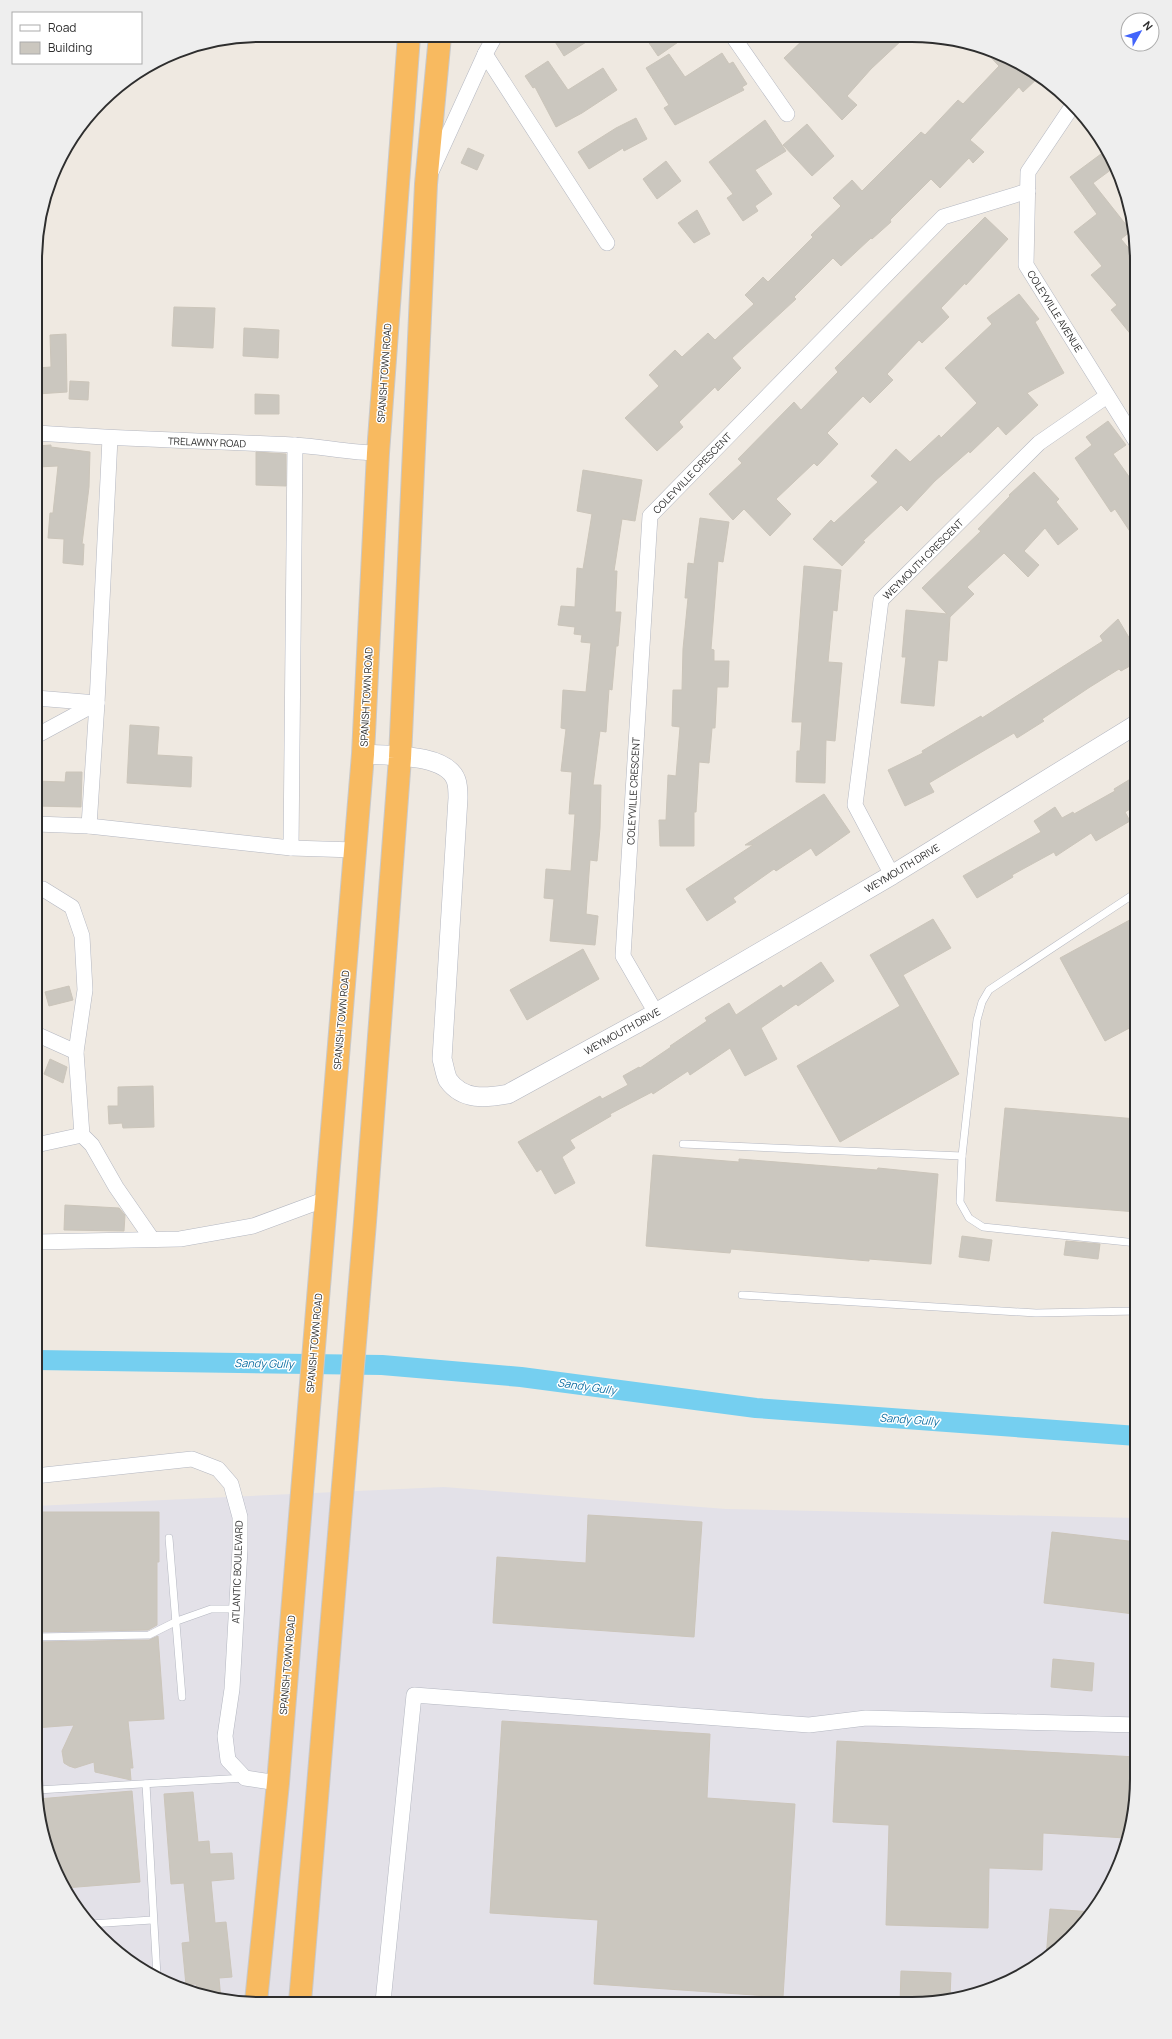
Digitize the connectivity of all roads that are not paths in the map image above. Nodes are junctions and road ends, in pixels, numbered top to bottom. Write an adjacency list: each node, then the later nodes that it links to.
1 (409, 42): 16 (highway, SPANISH TOWN ROAD)
2 (439, 42): 8 (highway)
3 (492, 42): 5 (street)
4 (737, 42): 7 (street)
5 (485, 54): 8 (street); 10 (street)
6 (1070, 110): 9 (street, COLEYVILLE AVENUE)
7 (787, 114)
8 (426, 184): 22 (highway)
9 (1028, 191): 11 (street, COLEYVILLE AVENUE); 30 (street, COLEYVILLE CRESCENT)
10 (607, 244)
11 (1107, 396): 12 (street, COLEYVILLE AVENUE); 27 (street, WEYMOUTH CRESCENT)
12 (1130, 432)
13 (42, 433): 14 (street, TRELAWNY ROAD)
14 (110, 438): 15 (street, TRELAWNY ROAD); 18 (street)
15 (295, 445): 16 (street, TRELAWNY ROAD); 25 (street)
16 (378, 453): 21 (highway, SPANISH TOWN ROAD)
17 (42, 698): 18 (street)
18 (97, 703): 20 (street); 24 (street)
19 (1130, 728): 27 (street, WEYMOUTH DRIVE)
20 (42, 733)
21 (363, 754): 22 (street, WEYMOUTH DRIVE); 26 (highway, SPANISH TOWN ROAD)
22 (400, 758): 30 (street, WEYMOUTH DRIVE); 58 (highway)
23 (42, 824): 24 (street)
24 (89, 826): 25 (street)
25 (291, 848): 26 (street)
26 (355, 850): 37 (highway, SPANISH TOWN ROAD)
27 (892, 875): 30 (street, WEYMOUTH DRIVE)
28 (42, 890): 32 (street)
29 (1130, 897): 36 (lane)
30 (656, 1013)
31 (42, 1037): 32 (street)
32 (76, 1052): 33 (street)
33 (82, 1135): 35 (street); 38 (street)
34 (683, 1144): 36 (lane)
35 (42, 1145)
36 (962, 1156): 39 (lane)
37 (326, 1199): 38 (street); 51 (highway, SPANISH TOWN ROAD)
38 (152, 1239): 40 (street)
39 (1130, 1241)
40 (42, 1242)
41 (742, 1295): 42 (lane)
42 (1130, 1311)
43 (42, 1475): 45 (street, ATLANTIC BOULEVARD)
44 (169, 1538): 46 (lane)
45 (236, 1609): 46 (lane); 50 (street, ATLANTIC BOULEVARD)
46 (178, 1621): 47 (lane); 48 (lane)
47 (42, 1637)
48 (182, 1697)
49 (1130, 1725): 59 (street)
50 (245, 1778): 51 (street); 52 (lane)
51 (278, 1783): 57 (highway, SPANISH TOWN ROAD)
52 (146, 1784): 53 (lane); 54 (lane)
53 (42, 1790)
54 (152, 1920): 55 (lane); 56 (lane)
55 (97, 1924)
56 (157, 1971)
57 (257, 1997)
58 (300, 1997)
59 (384, 1997)

